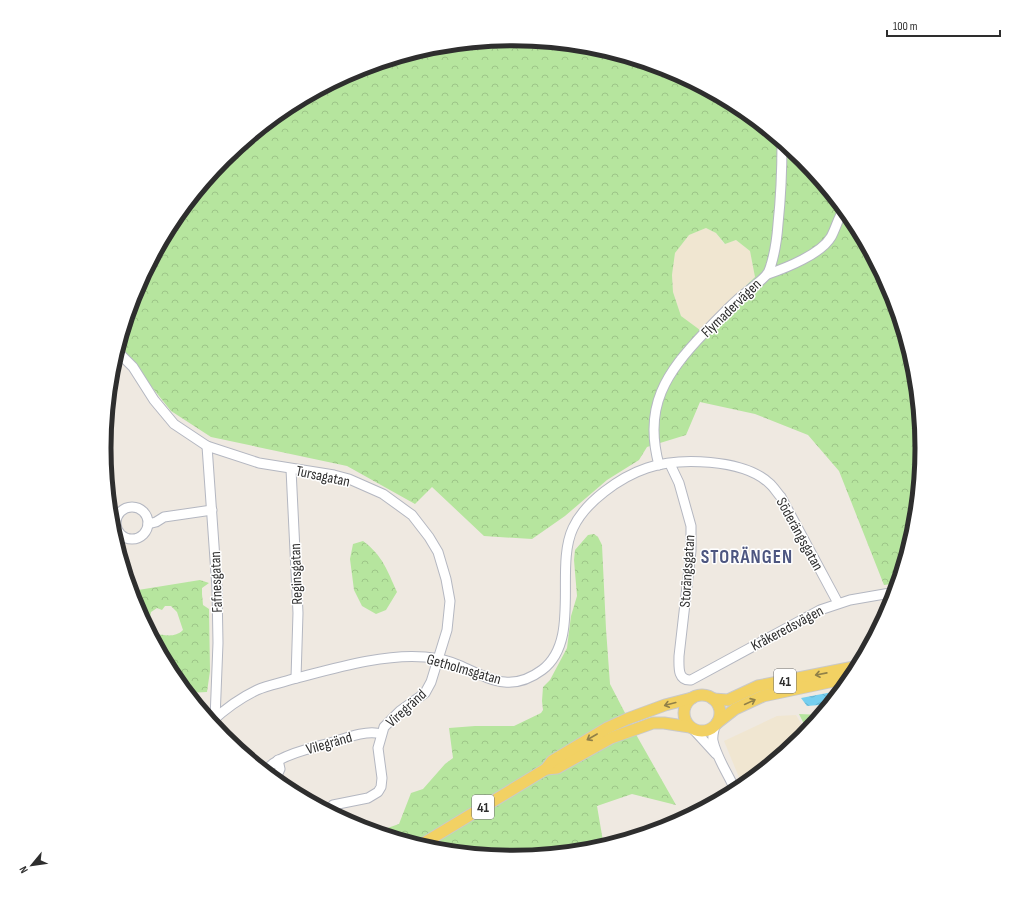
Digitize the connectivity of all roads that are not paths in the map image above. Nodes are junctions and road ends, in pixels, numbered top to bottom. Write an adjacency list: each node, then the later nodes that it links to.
1 (782, 149): 3 (street, Flymadervägen)
2 (841, 215): 3 (street)
3 (768, 274): 6 (street, Flymadervägen)
4 (122, 356): 5 (street, Tursagatan)
5 (207, 446): 8 (street, Tursagatan); 9 (street, Fafnesgatan)
6 (659, 464): 7 (street, Söderängsgatan); 15 (street, Getholmsgatan)
7 (670, 464): 14 (street, Söderängsgatan); 18 (street, Storängsgatan)
8 (291, 469): 15 (street, Tursagatan); 17 (street, Reginsgatan)
9 (212, 510): 11 (street); 22 (street, Fafnesgatan)
10 (117, 518): 11 (street)
11 (148, 524): 12 (street)
12 (121, 534)
13 (889, 593): 14 (street, Kråkeredsvägen)
14 (838, 603): 18 (street, Kråkeredsvägen)
15 (439, 659): 17 (street, Getholmsgatan); 26 (street, Viregränd)
16 (851, 668): 21 (main road, 41, one-way to 21)
17 (296, 678): 23 (street, Getholmsgatan)
18 (685, 679)
19 (843, 679): 24 (main road, 41, one-way to 19)
20 (692, 698): 21 (main road, 41); 25 (main road); 30 (main road, 41, one-way to 30)
21 (712, 699): 24 (main road)
22 (213, 716)
23 (216, 719)
24 (716, 724): 25 (main road, 41); 27 (street)
25 (692, 728): 27 (street); 30 (main road, 41)
26 (381, 734): 28 (street, Vilegränd); 33 (street)
27 (719, 756): 32 (street)
28 (278, 760): 29 (street, Vilegränd); 31 (street)
29 (268, 768)
30 (546, 769): 34 (main road, 41)
31 (278, 774)
32 (733, 786)
33 (333, 805)
34 (427, 841)

